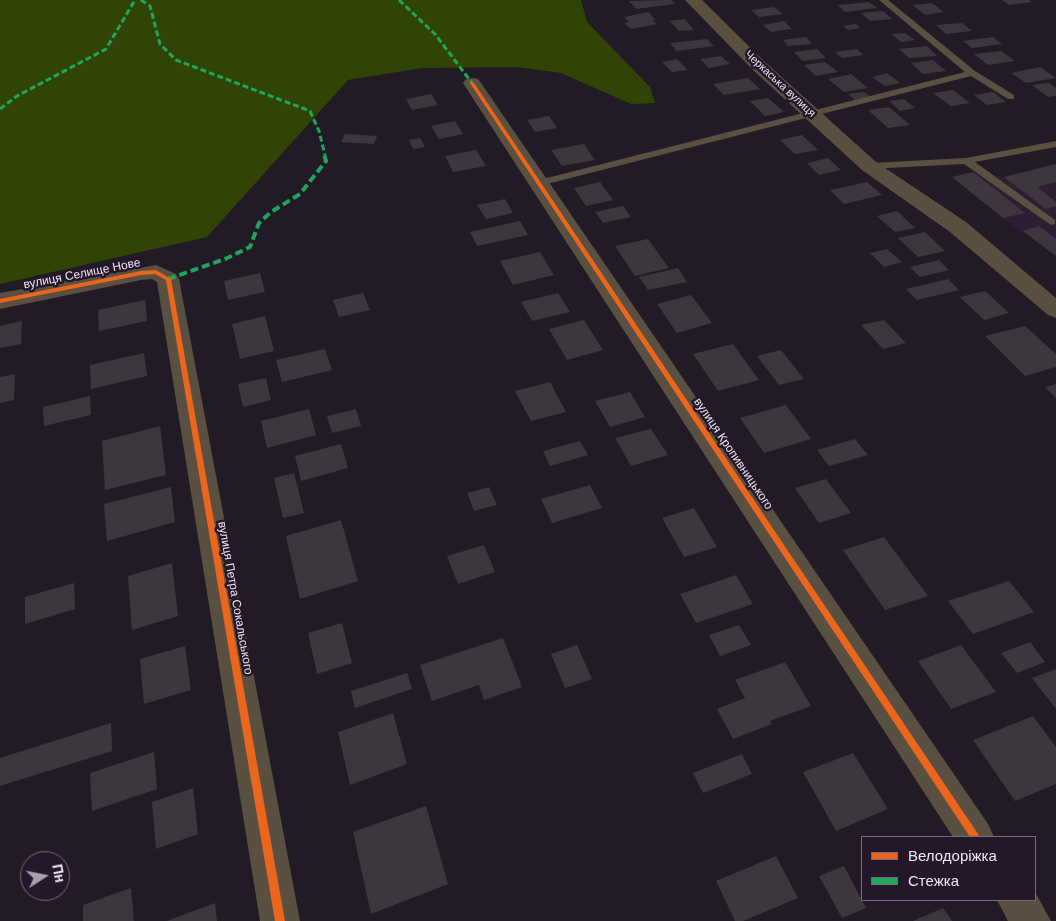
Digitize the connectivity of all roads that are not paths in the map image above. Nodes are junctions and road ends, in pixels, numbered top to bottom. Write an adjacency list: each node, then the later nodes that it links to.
1 (693, 0): 6 (street, Черкаська вулиця)
2 (883, 0): 3 (lane)
3 (972, 73): 5 (lane); 6 (lane)
4 (472, 83): 10 (street, вулиця Кропивницького)
5 (1011, 97)
6 (811, 113): 9 (street, Черкаська вулиця); 10 (lane)
7 (1056, 144): 8 (lane)
8 (966, 162): 9 (lane); 11 (lane)
9 (869, 166): 14 (street, Черкаська вулиця)
10 (539, 183): 15 (street, вулиця Кропивницького)
11 (1052, 222)
12 (168, 279): 13 (street, вулиця Селище Нове); 17 (street, вулиця Петра Сокальського)
13 (0, 301)
14 (1056, 310)
15 (974, 836)
16 (1018, 901): 18 (street)
17 (280, 921)
18 (1031, 921)

